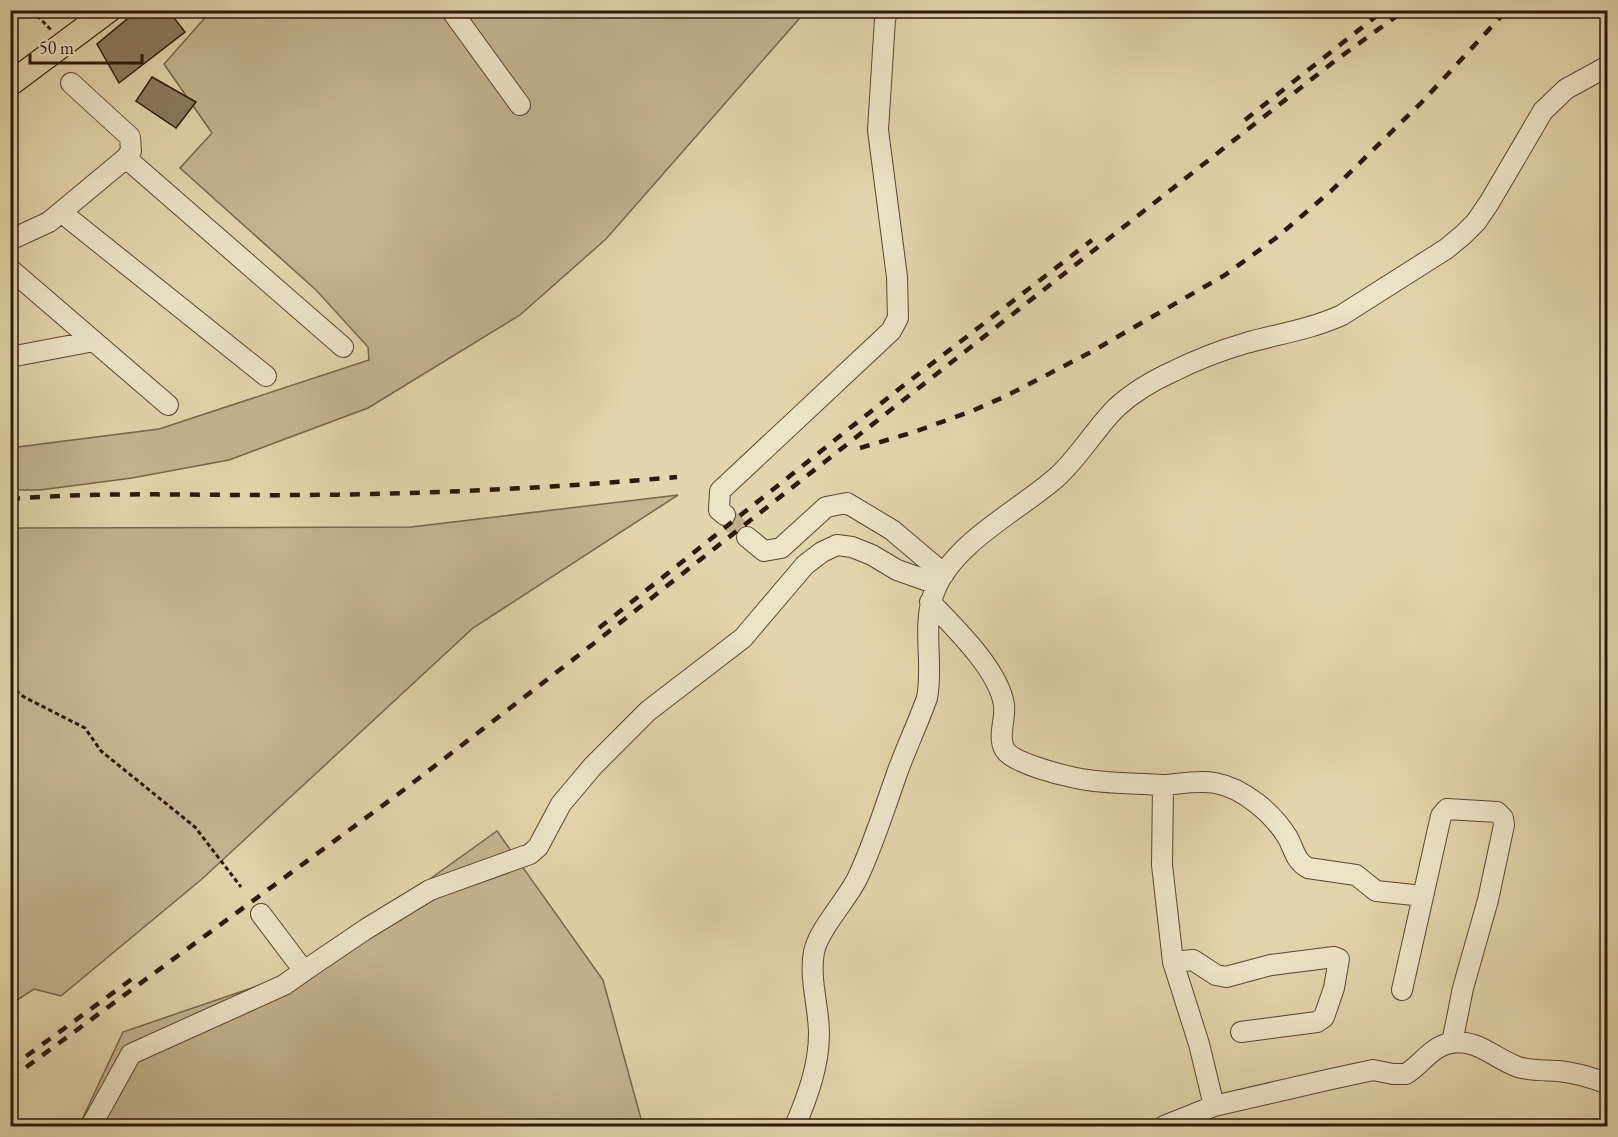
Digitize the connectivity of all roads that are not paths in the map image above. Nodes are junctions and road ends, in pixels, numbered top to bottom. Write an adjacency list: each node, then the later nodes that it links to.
1 (109, 10): 6 (main road)
2 (452, 10): 7 (street)
3 (888, 10): 17 (street)
4 (1608, 66): 19 (street)
5 (71, 83): 8 (street)
6 (10, 84)
7 (520, 105)
8 (126, 158): 9 (street); 13 (street)
9 (61, 212): 10 (street); 15 (street)
10 (10, 240)
11 (10, 269): 12 (street)
12 (94, 341): 14 (street); 16 (street)
13 (343, 347)
14 (10, 357)
15 (266, 375)
16 (168, 405)
17 (725, 515)
18 (747, 537): 19 (street)
19 (937, 587): 20 (street); 24 (street); 31 (street)
20 (1163, 785): 21 (street); 23 (street)
21 (1423, 896): 25 (street); 27 (street)
22 (261, 914): 24 (street)
23 (1173, 962): 26 (street); 29 (street)
24 (304, 971): 30 (street)
25 (1402, 990)
26 (1241, 1032)
27 (1452, 1042): 28 (street); 29 (street)
28 (1608, 1084)
29 (1214, 1106): 32 (street)
30 (91, 1126)
31 (795, 1126)
32 (1164, 1126)

